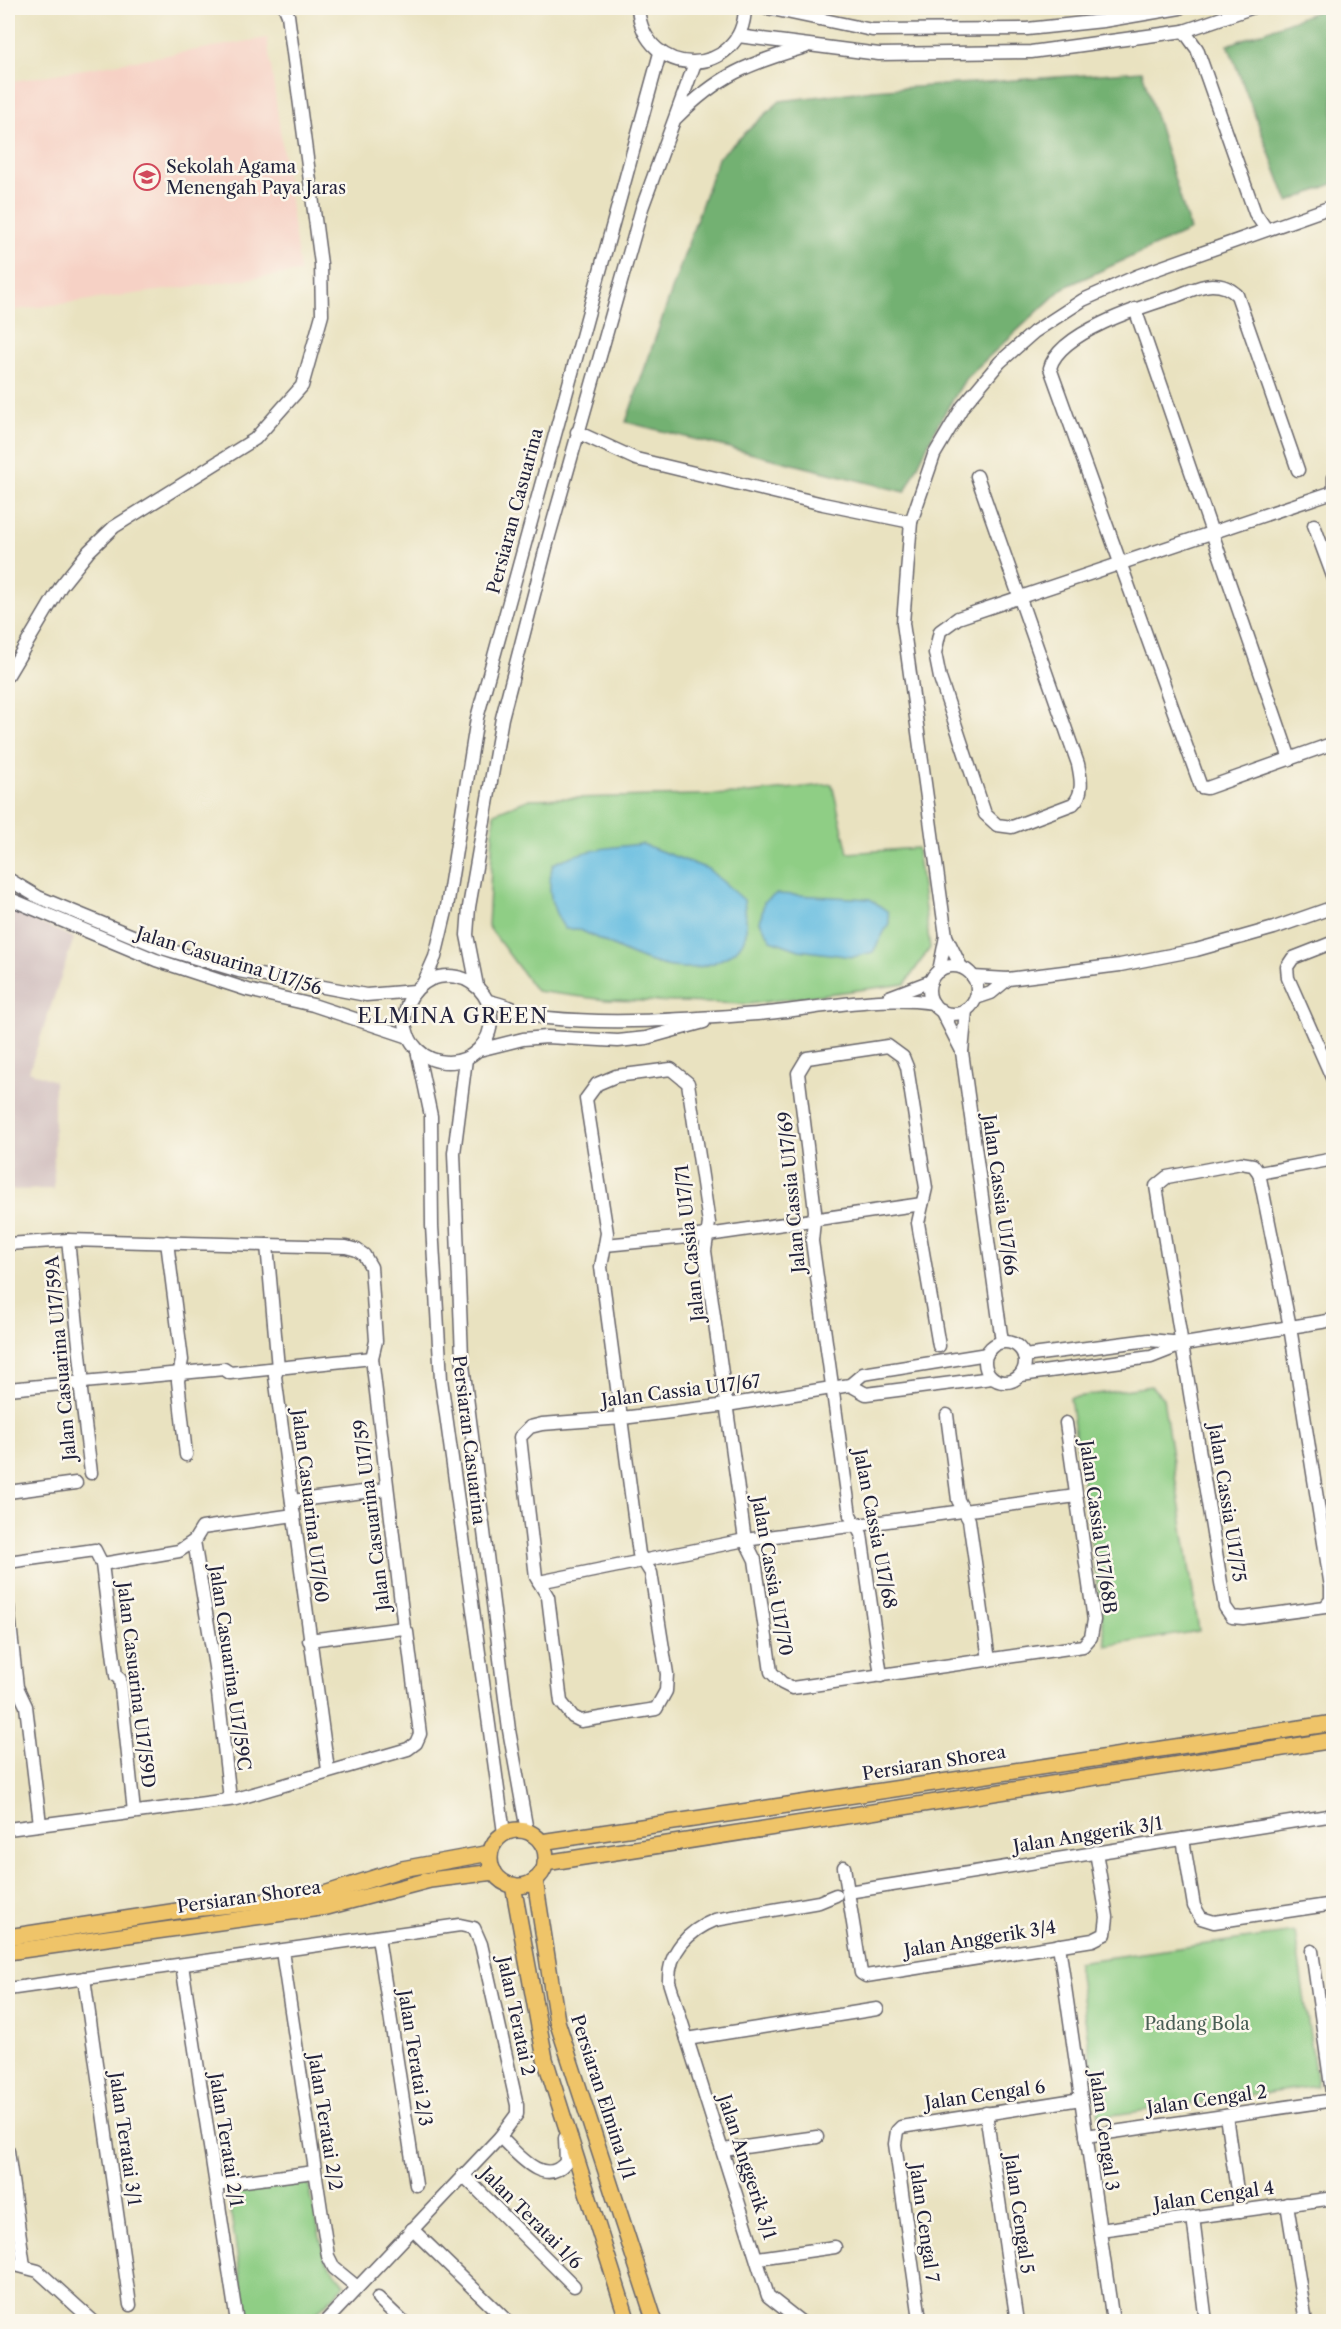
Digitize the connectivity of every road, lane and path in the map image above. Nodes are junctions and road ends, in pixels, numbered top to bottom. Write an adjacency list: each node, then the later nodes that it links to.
1 (285, 8): 31 (street)
2 (638, 8): 12 (street)
3 (745, 8): 9 (street)
4 (767, 8): 5 (street)
5 (1180, 8)
6 (1251, 8): 7 (street)
7 (1204, 24): 8 (street); 11 (street)
8 (1184, 31): 10 (street); 11 (street)
9 (738, 36): 10 (street); 13 (street)
10 (812, 45): 14 (street)
11 (1197, 49): 16 (street)
12 (660, 53): 13 (street); 43 (street, Persiaran Casuarina)
13 (695, 63): 14 (street)
14 (672, 122): 20 (street)
15 (1334, 206): 17 (street)
16 (1255, 213): 17 (street); 18 (street)
17 (1266, 229): 18 (street)
18 (1245, 237): 25 (street)
19 (1135, 309): 21 (street); 27 (street); 28 (street)
20 (577, 432): 25 (street); 44 (street)
21 (1298, 470)
22 (977, 476): 30 (street)
23 (1334, 477): 24 (street)
24 (1333, 493): 27 (street)
25 (911, 522): 37 (street)
26 (1314, 525): 29 (street)
27 (1213, 533): 28 (street); 33 (street)
28 (1120, 565): 30 (street); 33 (street)
29 (1334, 579)
30 (1020, 599): 30 (street)
31 (8, 675)
32 (1334, 743): 33 (street)
33 (1290, 759)
34 (8, 879): 43 (street, Jalan Casuarina U17/56)
35 (8, 898): 51 (street, Jalan Casuarina U17/56)
36 (1334, 907): 42 (street)
37 (946, 936): 39 (street); 40 (street)
38 (1334, 942): 56 (street)
39 (961, 967): 40 (street); 41 (street)
40 (935, 976): 46 (street); 48 (street)
41 (973, 977): 42 (street); 45 (street)
42 (1008, 979): 45 (street)
43 (419, 986): 44 (street); 51 (street)
44 (477, 986): 47 (street)
45 (976, 998): 49 (street)
46 (886, 999): 48 (street); 50 (street)
47 (488, 1001): 50 (street); 53 (street)
48 (937, 1007): 49 (street); 54 (street, Jalan Cassia U17/66)
49 (966, 1010): 54 (street, Jalan Cassia U17/66)
50 (728, 1016): 53 (street)
51 (409, 1037): 52 (street)
52 (417, 1050): 55 (street); 119 (street, Persiaran Casuarina)
53 (479, 1050): 55 (street)
54 (962, 1052): 69 (street, Jalan Cassia U17/66)
55 (466, 1059): 118 (street, Persiaran Casuarina)
56 (1334, 1082)
57 (1334, 1159): 58 (street)
58 (1256, 1169): 68 (street); 70 (street)
59 (922, 1204): 60 (street); 60 (street, Jalan Cassia U17/69); 71 (street)
60 (814, 1220): 61 (street); 83 (street, Jalan Cassia U17/69)
61 (708, 1235): 66 (street); 66 (street, Jalan Cassia U17/71); 85 (street, Jalan Cassia U17/71)
62 (68, 1240): 63 (street, Jalan Casuarina U17/59); 64 (street, Jalan Casuarina U17/59); 80 (street, Jalan Casuarina U17/59A)
63 (167, 1242): 65 (street, Jalan Casuarina U17/59); 77 (street)
64 (8, 1244)
65 (267, 1245): 74 (street, Jalan Casuarina U17/59); 76 (street, Jalan Casuarina U17/60)
66 (605, 1245): 87 (street)
67 (1334, 1320): 68 (street)
68 (1290, 1327): 70 (street); 70 (street, Jalan Cassia U17/75)
69 (1002, 1342): 72 (street); 73 (street)
70 (1184, 1344): 73 (street); 78 (street)
71 (939, 1346)
72 (987, 1354): 75 (street, Jalan Cassia U17/67); 79 (street)
73 (1024, 1356): 78 (street)
74 (372, 1358): 76 (street); 92 (street, Jalan Casuarina U17/59)
75 (928, 1365): 81 (street, Jalan Cassia U17/67); 82 (street)
76 (278, 1368): 77 (street); 95 (street, Jalan Casuarina U17/60)
77 (180, 1374): 80 (street); 89 (street)
78 (1022, 1375): 79 (street)
79 (992, 1378): 82 (street, Jalan Cassia U17/67)
80 (83, 1380): 84 (street); 90 (street, Jalan Casuarina U17/59A)
81 (850, 1386): 82 (street, Jalan Cassia U17/67); 83 (street, Jalan Cassia U17/67)
82 (931, 1386)
83 (833, 1388): 85 (street, Jalan Cassia U17/67); 98 (street, Jalan Cassia U17/68)
84 (8, 1389)
85 (727, 1406): 87 (street, Jalan Cassia U17/67); 99 (street, Jalan Cassia U17/70)
86 (947, 1414): 96 (street)
87 (622, 1418): 101 (street); 104 (street, Jalan Cassia U17/67)
88 (1066, 1423): 94 (street, Jalan Cassia U17/68B)
89 (186, 1455)
90 (91, 1473)
91 (76, 1483): 93 (street, Jalan Casuarina U17/59A)
92 (387, 1490): 95 (street); 106 (street, Jalan Casuarina U17/59)
93 (8, 1492)
94 (1076, 1496): 96 (street); 108 (street, Jalan Cassia U17/68B)
95 (292, 1501): 97 (street, Jalan Casuarina U17/60)
96 (964, 1511): 98 (street); 108 (street)
97 (294, 1515): 100 (street); 107 (street, Jalan Casuarina U17/60)
98 (856, 1526): 99 (street); 109 (street, Jalan Cassia U17/68)
99 (745, 1540): 101 (street); 109 (street, Jalan Cassia U17/70)
100 (194, 1541): 103 (street); 113 (street, Jalan Casuarina U17/59C)
101 (643, 1560): 104 (street); 104 (street)
102 (8, 1562): 103 (street)
103 (102, 1564): 114 (street, Jalan Casuarina U17/59D)
104 (539, 1582)
105 (8, 1606): 116 (street)
106 (404, 1628): 107 (street); 112 (street, Jalan Casuarina U17/59)
107 (309, 1640): 112 (street, Jalan Casuarina U17/60)
108 (989, 1660): 109 (street, Jalan Cassia U17/68B)
109 (881, 1676)
110 (1334, 1723): 121 (main road, Persiaran Shorea)
111 (1334, 1740): 124 (main road)
112 (328, 1770): 113 (street, Jalan Casuarina U17/59)
113 (230, 1799): 114 (street, Jalan Casuarina U17/59)
114 (134, 1812): 116 (street, Jalan Casuarina U17/59)
115 (1334, 1815): 120 (street, Jalan Anggerik 3/1)
116 (40, 1824): 117 (street, Jalan Casuarina U17/59)
117 (8, 1829)
118 (527, 1831): 119 (main road); 121 (main road)
119 (504, 1833): 123 (main road)
120 (1183, 1839): 122 (street, Jalan Anggerik 3/1); 130 (street)
121 (541, 1842): 124 (main road)
122 (1096, 1852): 129 (street, Jalan Anggerik 3/1); 133 (street, Jalan Anggerik 3/4)
123 (490, 1853): 126 (main road); 131 (main road, Persiaran Shorea)
124 (545, 1863): 127 (main road)
125 (844, 1867): 129 (street)
126 (494, 1872): 128 (main road); 136 (main road, Persiaran Shorea)
127 (535, 1880): 128 (main road); 178 (main road, Persiaran Elmina 1/1)
128 (513, 1885): 142 (main road)
129 (842, 1893): 133 (street, Jalan Anggerik 3/4); 141 (street, Jalan Anggerik 3/1)
130 (1334, 1904)
131 (8, 1937)
132 (378, 1937): 134 (street); 149 (street, Jalan Teratai 2); 156 (street, Jalan Teratai 2/3)
133 (1059, 1945): 143 (street, Jalan Cengal 3)
134 (282, 1951): 137 (street); 153 (street, Jalan Teratai 2/2)
135 (1312, 1951): 144 (street)
136 (8, 1952)
137 (182, 1965): 138 (street); 155 (street, Jalan Teratai 2/1)
138 (84, 1978): 139 (street); 170 (street, Jalan Teratai 3/1)
139 (8, 1989)
140 (877, 2009): 141 (street)
141 (687, 2039): 151 (street, Jalan Anggerik 3/1)
142 (545, 2059): 149 (street); 177 (main road)
143 (1081, 2099): 145 (street, Jalan Cengal 6); 148 (street, Jalan Cengal 3)
144 (1333, 2100): 146 (street, Jalan Cengal 2)
145 (986, 2113): 147 (street, Jalan Cengal 6); 180 (street, Jalan Cengal 5)
146 (1226, 2116): 148 (street, Jalan Cengal 2); 159 (street)
147 (897, 2131): 171 (street, Jalan Cengal 7)
148 (1086, 2136): 162 (street, Jalan Cengal 3)
149 (500, 2137): 154 (street)
150 (817, 2137): 151 (street)
151 (723, 2150): 164 (street, Jalan Anggerik 3/1)
152 (8, 2151): 166 (street)
153 (314, 2172): 155 (street); 168 (street, Jalan Teratai 2/2)
154 (463, 2175): 161 (street); 167 (street, Jalan Teratai 1/6)
155 (214, 2185): 173 (street, Jalan Teratai 2/1)
156 (416, 2185)
157 (1334, 2198): 158 (street, Jalan Cengal 4)
158 (1287, 2204): 159 (street, Jalan Cengal 4); 183 (street)
159 (1240, 2211): 160 (street, Jalan Cengal 4)
160 (1193, 2217): 162 (street, Jalan Cengal 4); 182 (street)
161 (412, 2229): 168 (street); 176 (street)
162 (1100, 2230): 181 (street, Jalan Cengal 3)
163 (835, 2247): 164 (street)
164 (758, 2258): 179 (street, Jalan Anggerik 3/1)
165 (8, 2263): 166 (street)
166 (24, 2266): 172 (street)
167 (574, 2286)
168 (357, 2287): 174 (street)
169 (378, 2298): 175 (street)
170 (130, 2305)
171 (920, 2319)
172 (94, 2322)
173 (237, 2322)
174 (325, 2322)
175 (403, 2322)
176 (508, 2322)
177 (627, 2322)
178 (655, 2322)
179 (801, 2322)
180 (1017, 2322)
181 (1113, 2322)
182 (1206, 2322)
183 (1305, 2322)

